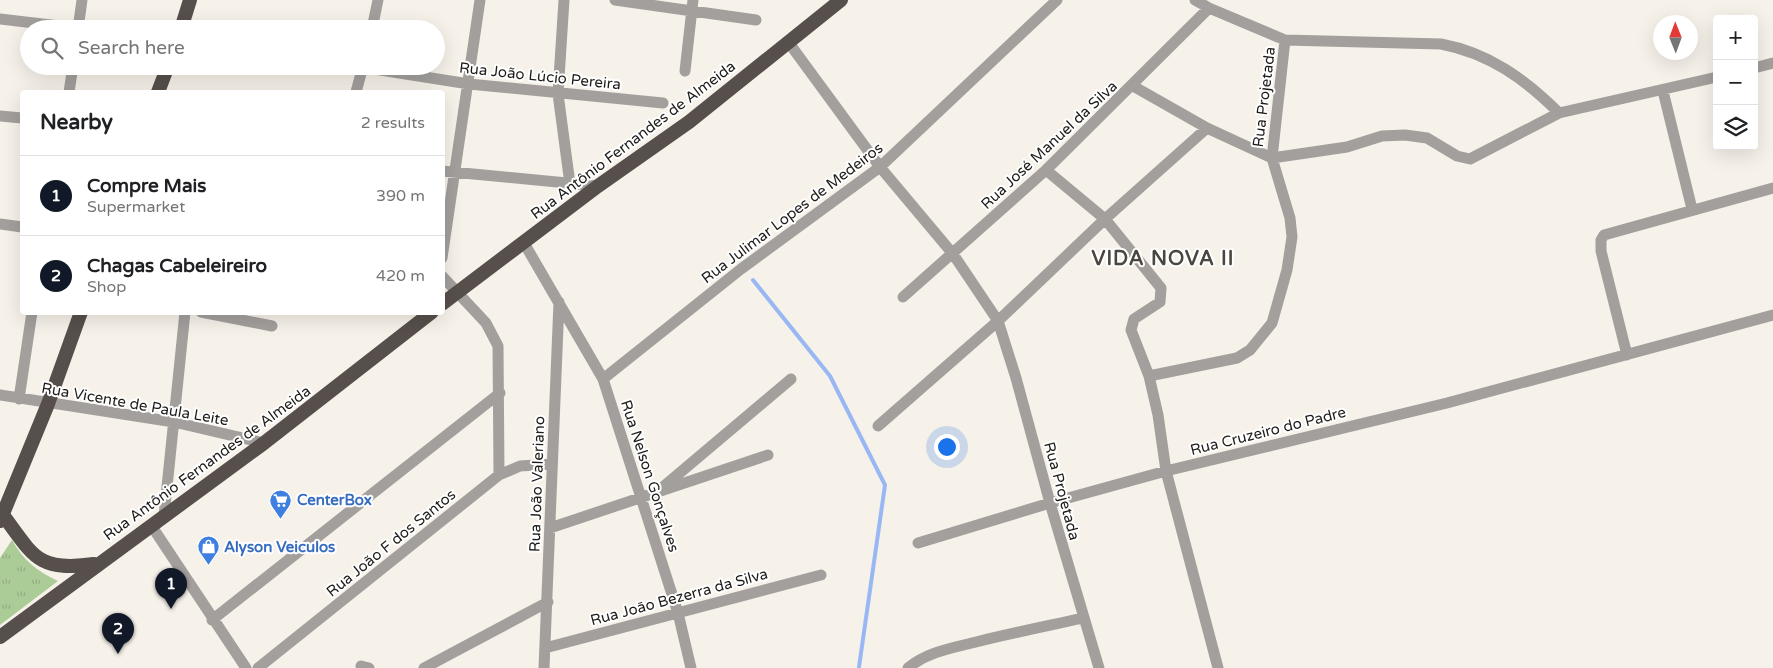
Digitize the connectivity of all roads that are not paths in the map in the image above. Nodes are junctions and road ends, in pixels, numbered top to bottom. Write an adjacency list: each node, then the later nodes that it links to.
1 (82, 0): 13 (street)
2 (190, 0): 14 (highway)
3 (378, 0): 15 (street)
4 (480, 0): 28 (street)
5 (564, 0): 34 (street)
6 (615, 0): 10 (street)
7 (841, 0): 19 (highway, Rua Antônio Fernandes de Almeida)
8 (1057, 0): 41 (street, Rua Julimar Lopes de Medeiros)
9 (1195, 0): 11 (street)
10 (692, 5): 16 (street); 22 (street)
11 (1209, 8): 18 (street); 29 (street, Rua José Manuel da Silva)
12 (0, 19): 17 (street)
13 (81, 20)
14 (184, 20)
15 (374, 20)
16 (756, 20)
17 (20, 21)
18 (1285, 40): 36 (street); 40 (street, Rua Projetada)
19 (789, 43): 41 (street, Rua Projetada); 45 (highway, Rua Antônio Fernandes de Almeida)
20 (1773, 63): 21 (street)
21 (1758, 67)
22 (685, 71)
23 (72, 75): 30 (street)
24 (165, 75): 31 (highway)
25 (359, 75): 32 (street)
26 (411, 75): 28 (street, Rua João Lúcio Pereira)
27 (1713, 78): 33 (street)
28 (469, 84): 34 (street, Rua João Lúcio Pereira); 43 (street)
29 (1133, 86): 39 (street, Rua Projetada); 42 (street, Rua José Manuel da Silva)
30 (69, 90)
31 (159, 90)
32 (356, 90)
33 (1663, 91): 36 (street); 47 (street)
34 (558, 94): 35 (street, Rua João Lúcio Pereira); 44 (street)
35 (663, 103)
36 (1559, 113): 40 (street)
37 (0, 116): 38 (street)
38 (20, 118)
39 (1207, 128): 40 (street, Rua Projetada); 49 (street)
40 (1272, 158): 68 (street, Rua Projetada)
41 (880, 166): 53 (street, Rua Projetada); 69 (street, Rua Julimar Lopes de Medeiros)
42 (1046, 170): 49 (street); 53 (street, Rua José Manuel da Silva)
43 (448, 171): 44 (street); 48 (street)
44 (570, 184): 45 (street)
45 (598, 186): 52 (highway, Rua Antônio Fernandes de Almeida)
46 (1773, 188): 47 (street)
47 (1692, 209): 67 (street)
48 (445, 214)
49 (1105, 219): 65 (street); 68 (street)
50 (0, 224): 51 (street)
51 (20, 227)
52 (524, 243): 55 (highway, Rua Antônio Fernandes de Almeida); 58 (street, Rua Nelson Gonçalves)
53 (953, 254): 56 (street, Rua José Manuel da Silva); 65 (street, Rua Projetada)
54 (445, 279): 55 (street)
55 (459, 292): 57 (highway, Rua Antônio Fernandes de Almeida); 71 (street)
56 (903, 297)
57 (445, 302)
58 (559, 302): 69 (street, Rua Nelson Gonçalves); 79 (street, Rua João Valeriano)
59 (32, 315): 73 (street)
60 (80, 315): 74 (highway)
61 (185, 315): 75 (street)
62 (216, 315): 66 (street)
63 (428, 315): 77 (highway, Rua Antônio Fernandes de Almeida)
64 (1773, 315): 67 (street, Rua Cruzeiro do Padre)
65 (998, 321): 76 (street); 84 (street, Rua Projetada)
66 (272, 326)
67 (1627, 355): 80 (street, Rua Cruzeiro do Padre)
68 (1149, 376): 80 (street)
69 (603, 379): 83 (street, Rua Nelson Gonçalves)
70 (791, 379): 82 (street)
71 (500, 393): 81 (street); 95 (street)
72 (0, 395): 73 (street, Rua Vicente de Paula Leite)
73 (19, 399): 74 (street, Rua Vicente de Paula Leite)
74 (48, 404): 75 (street, Rua Vicente de Paula Leite); 86 (highway)
75 (174, 422): 77 (street, Rua Vicente de Paula Leite); 85 (street)
76 (878, 426)
77 (264, 442): 85 (highway, Rua Antônio Fernandes de Almeida)
78 (768, 455): 82 (street)
79 (552, 464): 81 (street, Rua João F dos Santos); 88 (street, Rua João Valeriano)
80 (1166, 471): 84 (street, Rua Cruzeiro do Padre); 105 (street)
81 (499, 475): 99 (street, Rua João F dos Santos)
82 (658, 491): 83 (street)
83 (641, 497): 88 (street); 93 (street, Rua Nelson Gonçalves)
84 (1050, 503): 89 (street, Rua Cruzeiro do Padre); 94 (street, Rua Projetada)
85 (164, 516): 87 (highway, Rua Antônio Fernandes de Almeida)
86 (1, 517): 90 (highway)
87 (151, 525): 90 (highway, Rua Antônio Fernandes de Almeida); 95 (street)
88 (550, 528): 92 (street, Rua João Valeriano)
89 (918, 543)
90 (96, 564): 96 (highway, Rua Antônio Fernandes de Almeida)
91 (821, 576): 93 (street, Rua Joāo Bezerra da Silva)
92 (548, 602): 97 (street, Rua João Valeriano); 100 (street)
93 (678, 613): 97 (street, Rua Joāo Bezerra da Silva); 102 (street, Rua Nelson Gonçalves)
94 (1083, 618): 103 (street); 104 (street, Rua Projetada)
95 (212, 620): 98 (street)
96 (0, 637)
97 (546, 648): 101 (street, Rua João Valeriano)
98 (246, 668)
99 (258, 668)
100 (424, 668)
101 (544, 668)
102 (691, 668)
103 (908, 668)
104 (1099, 668)
105 (1218, 668)

